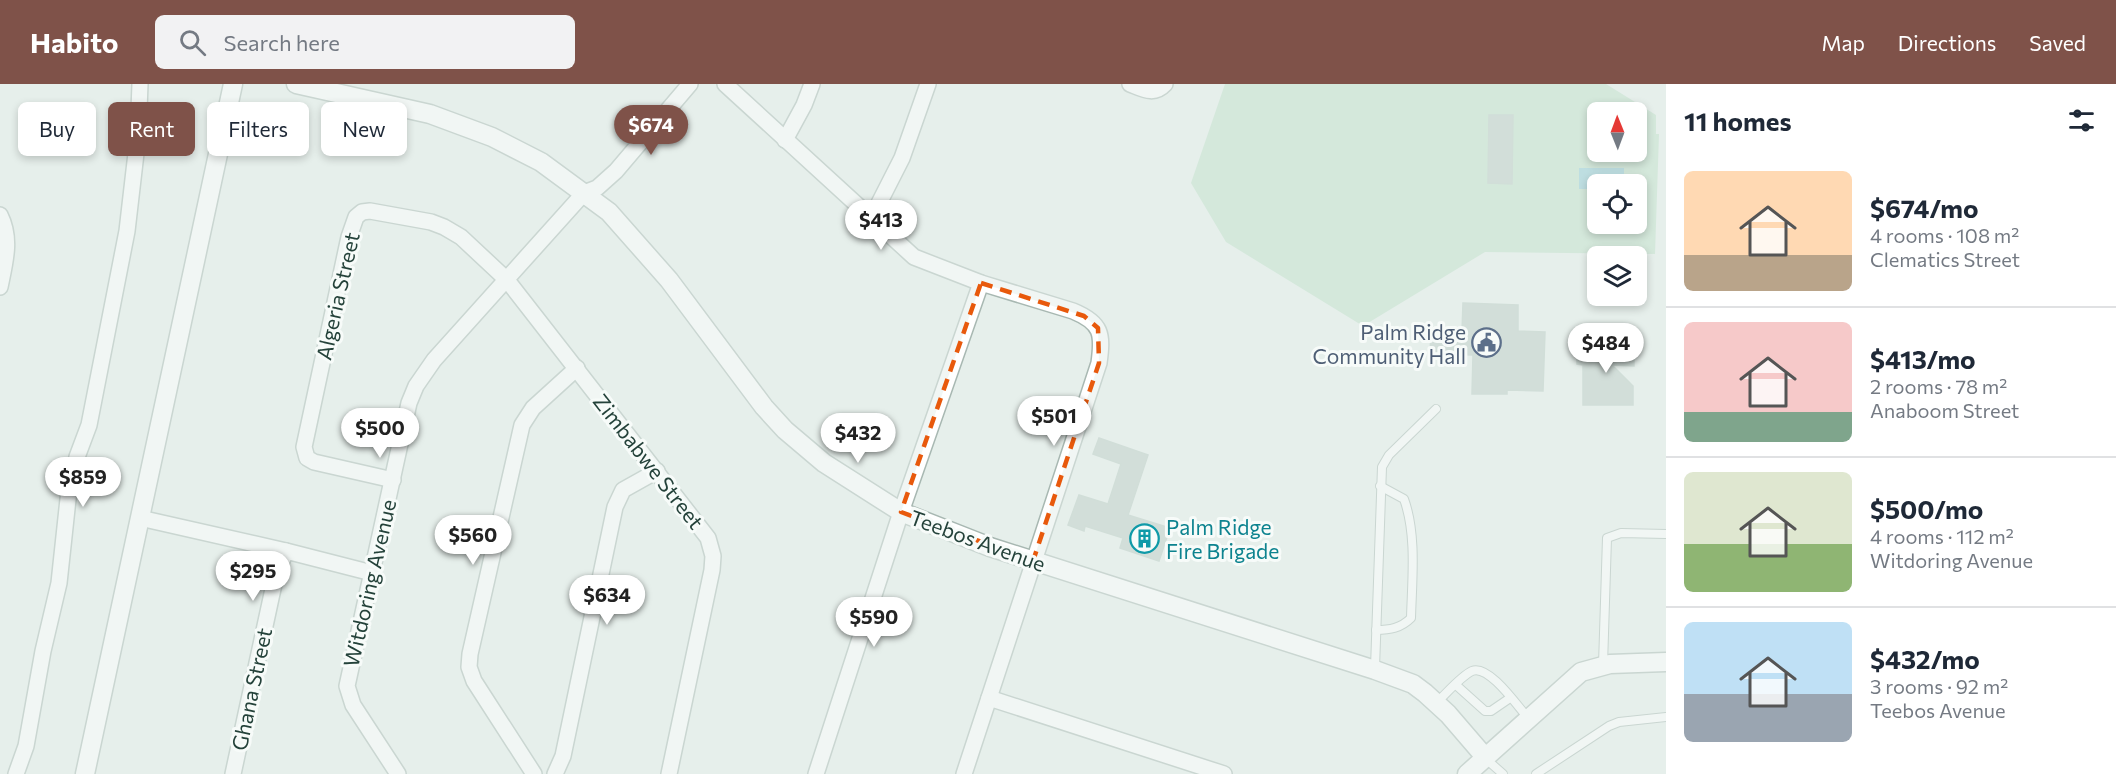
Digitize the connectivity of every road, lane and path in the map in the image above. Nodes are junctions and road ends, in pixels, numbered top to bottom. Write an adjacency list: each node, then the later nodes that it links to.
1 (140, 84): 40 (street)
2 (233, 84): 23 (street)
3 (296, 84): 11 (street, Teebos Avenue)
4 (690, 84): 11 (street, Witdoring Avenue)
5 (725, 84): 10 (street)
6 (812, 84): 10 (street)
7 (928, 84): 13 (street)
8 (1130, 84): 9 (street)
9 (1165, 84)
10 (785, 140): 13 (street)
11 (584, 193): 14 (street, Witdoring Avenue); 22 (street, Teebos Avenue)
12 (0, 214): 16 (street)
13 (870, 219): 15 (street)
14 (507, 280): 17 (street, Zimbabwe Street); 20 (street, Witdoring Avenue); 20 (street, Algeria Street)
15 (981, 283): 22 (street); 26 (street)
16 (0, 286)
17 (578, 368): 19 (street, Zimbabwe Street); 43 (street)
18 (1436, 409): 21 (lane)
19 (657, 471): 44 (street); 45 (street, Zimbabwe Street)
20 (393, 480): 27 (street, Witdoring Avenue)
21 (1380, 486): 28 (lane); 28 (lane)
22 (901, 513): 26 (street, Teebos Avenue); 46 (street)
23 (140, 518): 25 (street); 39 (street)
24 (1666, 534): 30 (lane)
25 (286, 551): 27 (street); 41 (street, Ghana Street)
26 (1033, 561): 31 (street, Teebos Avenue); 33 (street)
27 (372, 573): 42 (street, Witdoring Avenue)
28 (1376, 630): 31 (lane)
29 (1666, 662): 30 (street)
30 (1603, 665): 37 (street)
31 (1375, 670): 35 (street, Teebos Avenue)
32 (1456, 685): 34 (lane); 34 (lane); 35 (lane)
33 (989, 698): 47 (street); 48 (street)
34 (1510, 698): 37 (lane)
35 (1436, 703): 38 (street, Teebos Avenue)
36 (1666, 717): 51 (lane)
37 (1528, 719): 38 (street)
38 (1485, 757): 49 (street); 50 (lane)
39 (84, 769)
40 (16, 774)
41 (232, 774)
42 (398, 774)
43 (534, 774)
44 (555, 774)
45 (669, 774)
46 (816, 774)
47 (964, 774)
48 (1224, 774)
49 (1467, 774)
50 (1503, 774)
51 (1536, 774)

